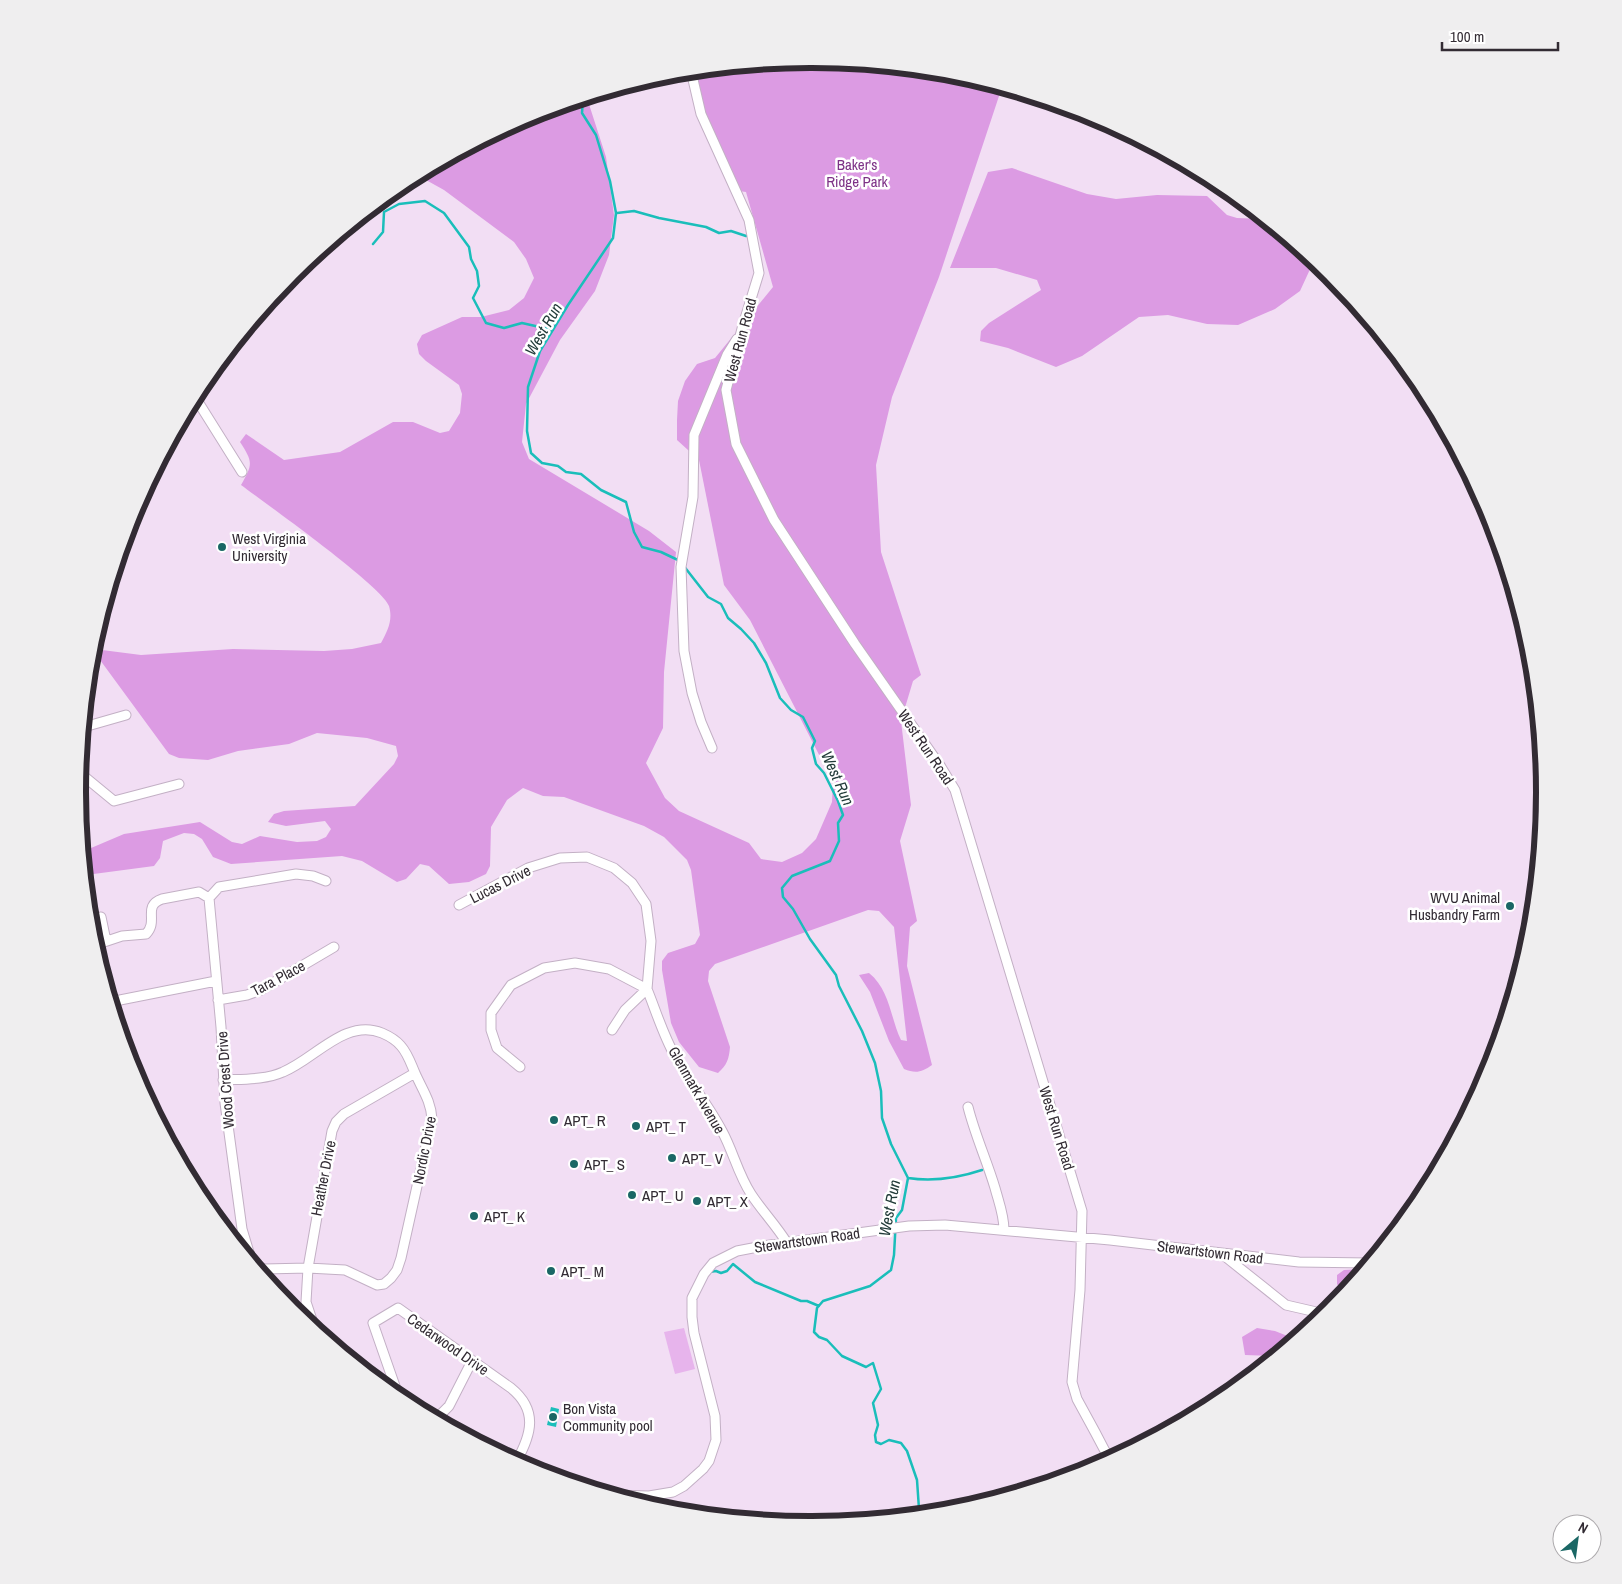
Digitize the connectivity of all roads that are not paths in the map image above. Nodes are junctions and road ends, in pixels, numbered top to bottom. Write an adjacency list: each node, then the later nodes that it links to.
1 (693, 78): 2 (street, West Run Road)
2 (741, 333): 7 (street); 27 (street, West Run Road)
3 (200, 404): 4 (street)
4 (242, 472)
5 (126, 715): 6 (street)
6 (90, 724)
7 (712, 748)
8 (87, 778): 9 (street)
9 (179, 784)
10 (326, 881): 11 (street)
11 (208, 898): 14 (street); 17 (street, Wood Crest Drive)
12 (459, 905): 18 (street, Lucas Drive)
13 (101, 917): 14 (street)
14 (106, 941): 15 (street)
15 (102, 942)
16 (334, 946): 19 (street, Tara Place)
17 (216, 981): 19 (street, Wood Crest Drive); 20 (street)
18 (647, 989): 21 (street); 22 (street); 28 (street, Glenmark Avenue)
19 (218, 1000): 24 (street, Wood Crest Drive)
20 (118, 1002)
21 (612, 1030)
22 (520, 1067)
23 (415, 1073): 24 (street, Nordic Drive); 32 (street, Heather Drive); 32 (street, Nordic Drive)
24 (223, 1080): 29 (street, Wood Crest Drive)
25 (968, 1107): 26 (street)
26 (1004, 1230): 27 (street, Stewartstown Road); 28 (street, Stewartstown Road)
27 (1082, 1238): 30 (street, Stewartstown Road); 39 (street, West Run Road)
28 (787, 1243): 41 (street, Stewartstown Road)
29 (248, 1248)
30 (1220, 1253): 31 (street, Stewartstown Road); 34 (street)
31 (1362, 1262)
32 (308, 1268): 33 (street, Nordic Drive); 35 (street, Heather Drive)
33 (265, 1269)
34 (1315, 1312)
35 (310, 1315)
36 (472, 1361): 37 (street, Cedarwood Drive); 38 (street); 40 (street, Cedarwood Drive)
37 (394, 1384)
38 (441, 1414)
39 (1107, 1453)
40 (519, 1455)
41 (639, 1496)

